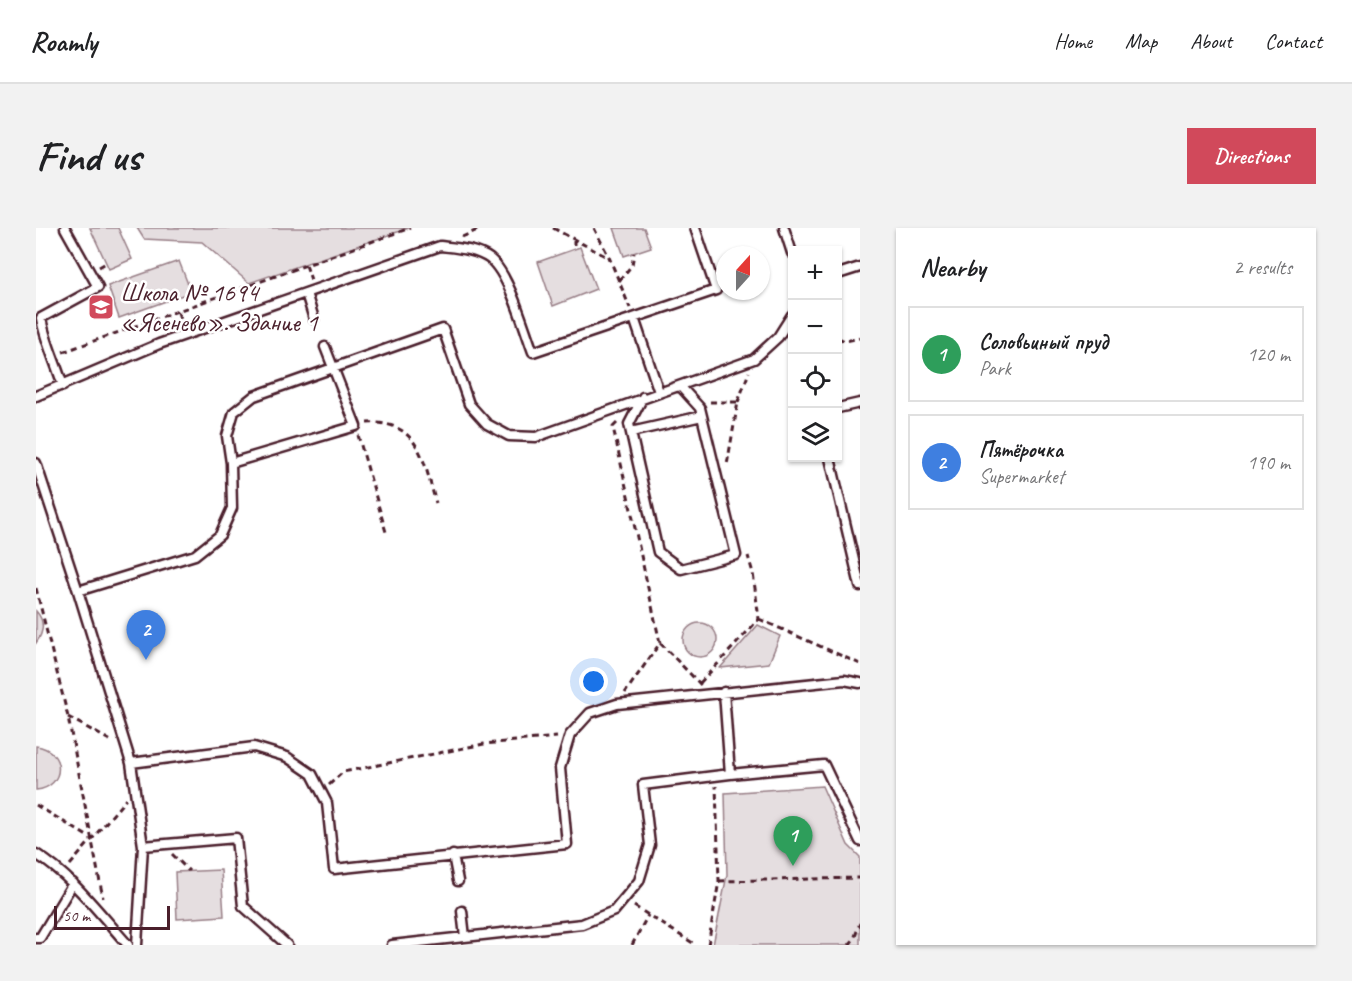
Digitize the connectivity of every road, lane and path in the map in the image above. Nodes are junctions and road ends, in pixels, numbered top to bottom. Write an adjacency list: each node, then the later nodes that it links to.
1 (65, 228): 19 (lane)
2 (410, 228): 23 (path)
3 (553, 228): 7 (path)
4 (594, 228): 11 (path)
5 (695, 228): 16 (lane)
6 (784, 228): 8 (lane)
7 (574, 239): 9 (path); 11 (path)
8 (790, 246)
9 (574, 249)
10 (634, 253): 14 (path)
11 (609, 257): 14 (path)
12 (860, 267): 13 (lane)
13 (842, 272)
14 (619, 281): 16 (path)
15 (306, 293): 16 (lane); 17 (lane); 26 (lane)
16 (634, 318): 28 (lane)
17 (314, 319)
18 (788, 321): 24 (lane)
19 (40, 333): 23 (lane)
20 (860, 338): 21 (path)
21 (842, 340)
22 (325, 347): 25 (lane)
23 (54, 356): 26 (lane)
24 (754, 358): 27 (lane); 31 (path)
25 (333, 368): 30 (lane); 36 (lane); 40 (lane)
26 (63, 386): 29 (lane)
27 (681, 386): 28 (lane); 34 (lane)
28 (659, 392): 30 (lane)
29 (36, 396)
30 (643, 397): 37 (lane)
31 (738, 402)
32 (860, 403): 33 (lane)
33 (842, 407)
34 (702, 416): 37 (lane); 37 (lane)
35 (621, 419): 47 (path)
36 (356, 426): 40 (lane); 41 (path); 42 (path)
37 (631, 432)
38 (831, 462): 43 (lane)
39 (36, 463): 45 (lane)
40 (231, 463): 45 (lane)
41 (436, 502)
42 (386, 532)
43 (860, 586)
44 (36, 588): 53 (path)
45 (78, 591): 55 (lane)
46 (759, 618): 48 (path)
47 (660, 643): 51 (path); 52 (path)
48 (860, 664)
49 (860, 683): 50 (lane)
50 (724, 692): 51 (lane); 57 (lane)
51 (708, 694): 52 (lane)
52 (617, 704): 54 (lane)
53 (68, 717): 55 (path); 62 (path)
54 (570, 735): 60 (path); 67 (lane)
55 (127, 750): 56 (lane)
56 (131, 763): 59 (lane); 60 (lane)
57 (730, 774): 58 (lane); 63 (lane)
58 (716, 776): 72 (path); 74 (lane)
59 (135, 789): 62 (path); 65 (lane)
60 (321, 793): 67 (lane)
61 (36, 805): 62 (path)
62 (93, 839): 69 (path); 77 (path)
63 (860, 842)
64 (163, 844): 65 (lane); 68 (path); 83 (lane)
65 (143, 846): 82 (lane)
66 (36, 854): 69 (lane)
67 (453, 855): 71 (lane)
68 (189, 871)
69 (63, 874): 73 (lane)
70 (860, 878): 72 (path)
71 (458, 881)
72 (719, 881): 87 (path)
73 (73, 883): 77 (lane); 80 (lane)
74 (624, 899): 76 (path); 79 (lane)
75 (462, 910): 79 (lane)
76 (648, 915): 85 (path); 86 (path)
77 (106, 921): 81 (lane)
78 (860, 923): 88 (path)
79 (465, 937): 84 (lane)
80 (36, 938)
81 (128, 945)
82 (137, 945)
83 (287, 945)
84 (392, 945)
85 (632, 945)
86 (696, 945)
87 (708, 945)
88 (849, 945)

